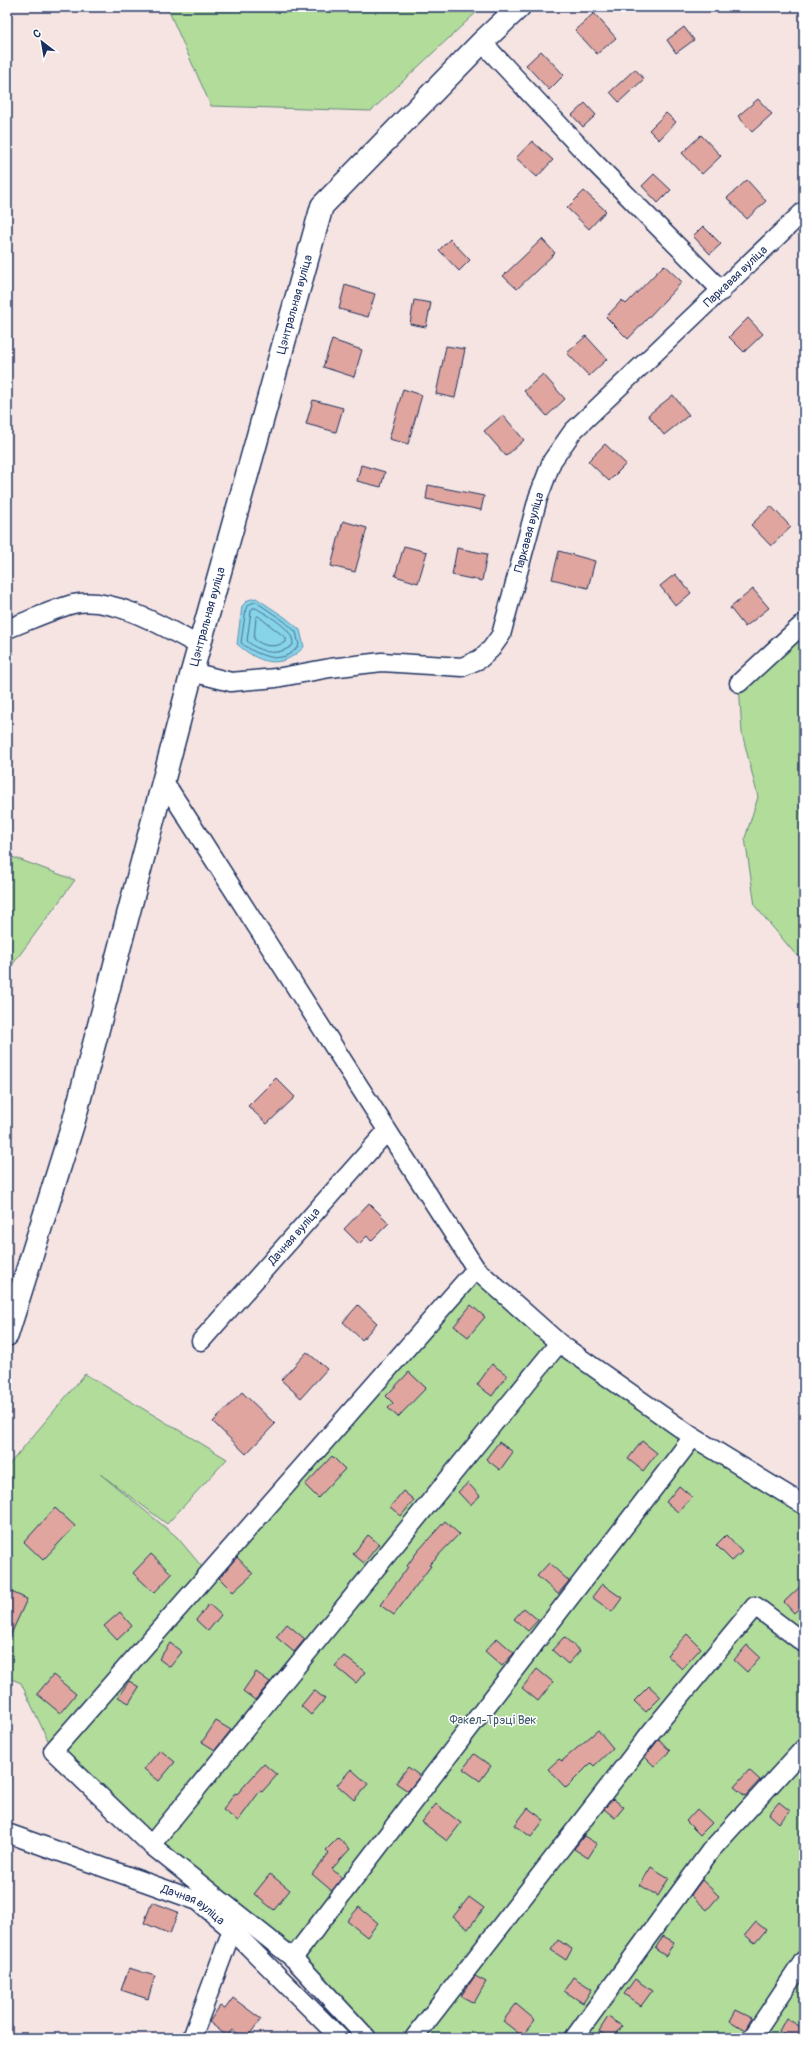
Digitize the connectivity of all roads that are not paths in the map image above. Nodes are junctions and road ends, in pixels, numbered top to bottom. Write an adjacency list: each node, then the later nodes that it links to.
1 (519, 7): 2 (street, Цэнтральная вуліца)
2 (482, 42): 4 (street); 7 (street, Цэнтральная вуліца)
3 (804, 211): 4 (street, Паркавая вуліца)
4 (722, 291): 8 (street, Паркавая вуліца)
5 (804, 623): 9 (street)
6 (7, 629): 7 (street)
7 (200, 646): 8 (street, Цэнтральная вуліца)
8 (192, 672): 10 (street, Цэнтральная вуліца)
9 (739, 683)
10 (164, 783): 11 (street); 13 (street, Цэнтральная вуліца)
11 (387, 1131): 12 (street); 14 (street, Дачная вуліца)
12 (476, 1269): 15 (street); 21 (street)
13 (7, 1335)
14 (201, 1341)
15 (559, 1343): 16 (street); 21 (street)
16 (693, 1437): 17 (street); 23 (street)
17 (804, 1505)
18 (804, 1643): 28 (street)
19 (804, 1748): 29 (street)
20 (7, 1833): 22 (street, Дачная вуліца)
21 (151, 1845): 23 (street)
22 (232, 1930): 25 (street); 26 (street, Дачная вуліца)
23 (294, 1958): 27 (street)
24 (804, 1960): 30 (street)
25 (192, 2038)
26 (340, 2038)
27 (368, 2038)
28 (414, 2038)
29 (574, 2038)
30 (752, 2038)

